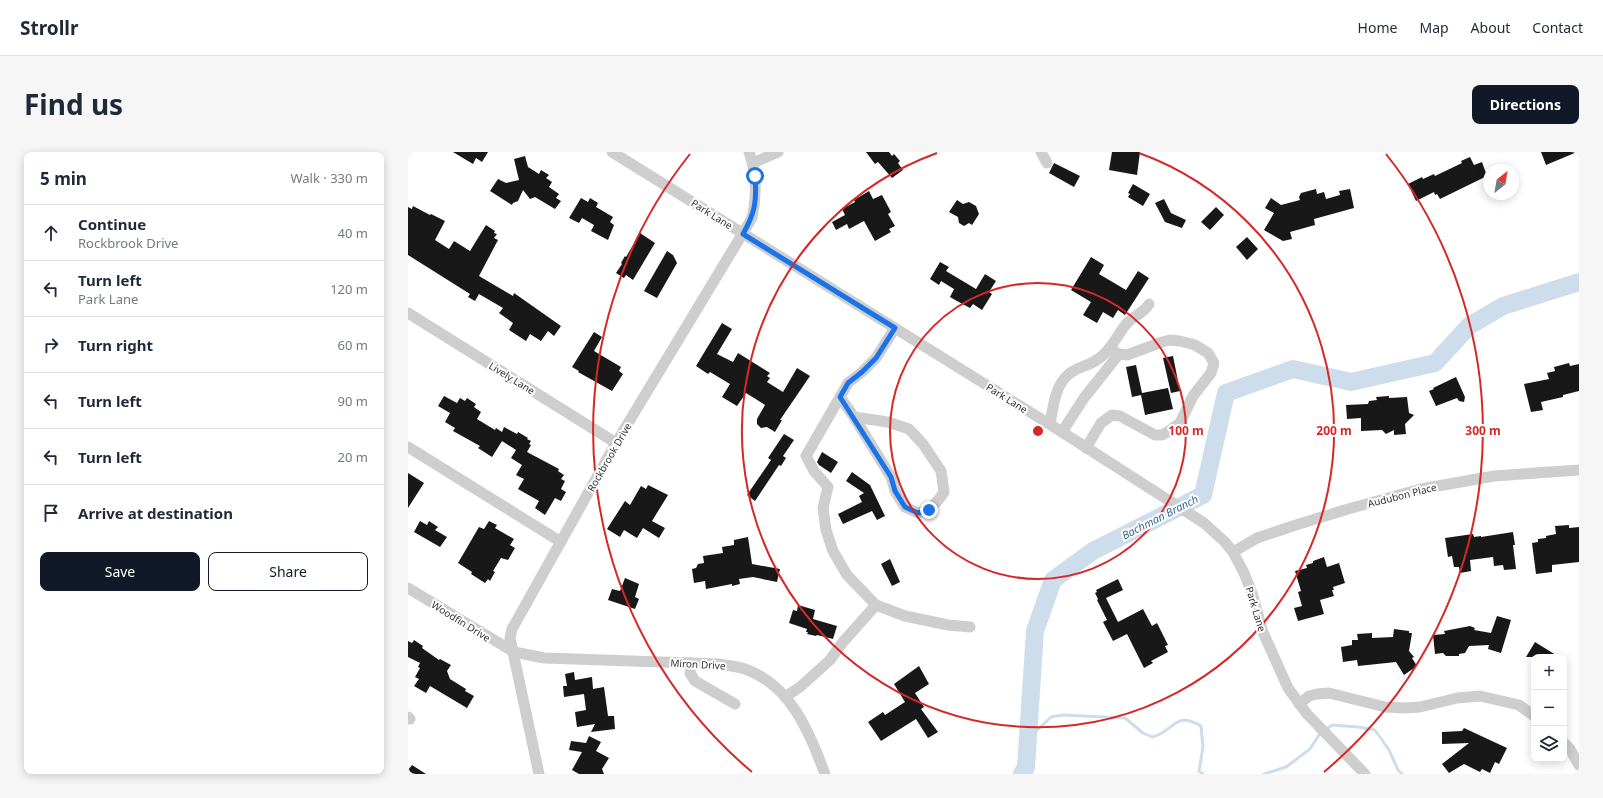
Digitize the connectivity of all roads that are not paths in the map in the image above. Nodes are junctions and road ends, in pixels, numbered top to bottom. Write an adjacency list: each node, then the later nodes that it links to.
1 (612, 152): 7 (street, Park Lane)
2 (749, 152): 5 (street, Rockbrook Drive)
3 (778, 152): 5 (street)
4 (1041, 152): 6 (street)
5 (753, 163): 7 (street, Rockbrook Drive)
6 (1047, 163)
7 (743, 234): 10 (street, Park Lane); 17 (street, Rockbrook Drive)
8 (1149, 304): 11 (street)
9 (408, 313): 17 (street, Lively Lane)
10 (895, 328): 13 (street); 15 (street, Park Lane)
11 (1109, 349): 12 (street); 15 (street)
12 (1119, 354): 16 (street); 19 (street)
13 (840, 397): 14 (street); 24 (street)
14 (854, 418): 14 (street)
15 (1050, 424): 16 (street, Park Lane)
16 (1062, 432): 19 (street, Park Lane)
17 (616, 444): 21 (street, Rockbrook Drive)
18 (408, 447): 21 (street)
19 (1086, 448): 22 (street, Park Lane)
20 (1579, 470): 22 (street, Audubon Place)
21 (561, 542): 26 (street, Rockbrook Drive)
22 (1233, 552): 30 (street, Park Lane)
23 (408, 588): 26 (street, Woodfin Drive)
24 (876, 606): 25 (street); 28 (street)
25 (970, 627)
26 (514, 652): 27 (street, Miron Drive); 34 (street, Rockbrook Drive)
27 (691, 663): 28 (street, Miron Drive); 29 (street)
28 (785, 697): 35 (street, Miron Drive)
29 (735, 704)
30 (1299, 704): 31 (street); 36 (street, Park Lane)
31 (1531, 714)
32 (1567, 746): 33 (street)
33 (1579, 765)
34 (539, 774)
35 (824, 774)
36 (1365, 774)

